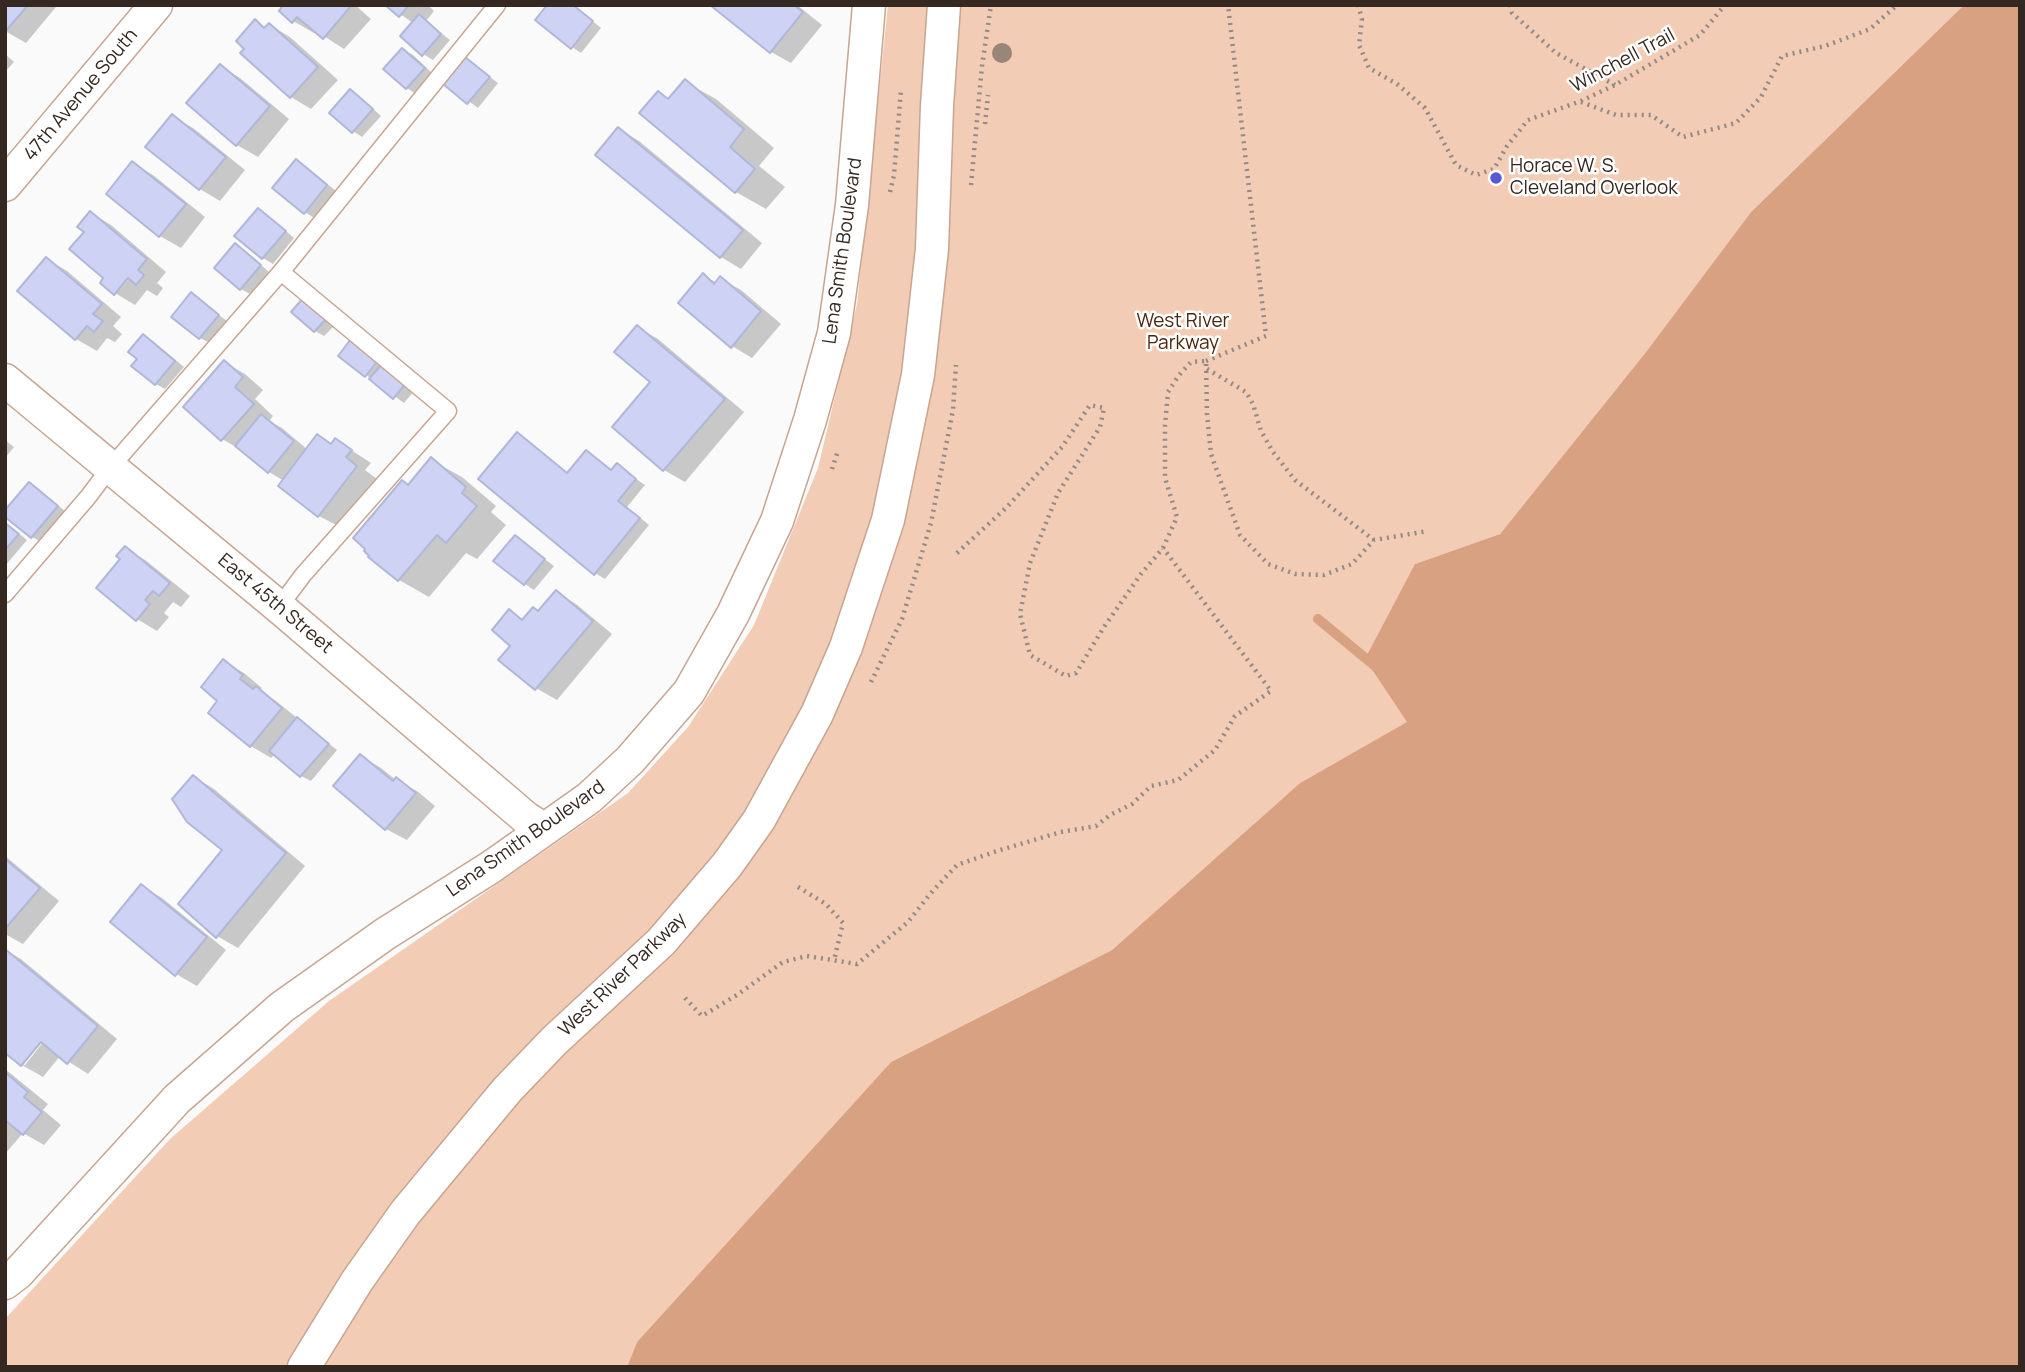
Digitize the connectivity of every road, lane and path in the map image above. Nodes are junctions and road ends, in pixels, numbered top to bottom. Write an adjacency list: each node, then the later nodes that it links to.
1 (156, 5): 17 (street, 47th Avenue South)
2 (497, 5): 19 (lane)
3 (869, 5): 32 (street, Lena Smith Boulevard)
4 (944, 5): 37 (street, West River Parkway)
5 (991, 5): 15 (path)
6 (1228, 5): 20 (path)
7 (1359, 5): 14 (path, Winchell Trail)
8 (1510, 5): 11 (path)
9 (1725, 5): 11 (path, Winchell Trail)
10 (1897, 5): 14 (path)
11 (1615, 85): 14 (path, Winchell Trail)
12 (901, 88): 18 (path)
13 (988, 95): 16 (path)
14 (1581, 101)
15 (978, 116)
16 (985, 124)
17 (5, 185)
18 (887, 201)
19 (281, 272): 24 (lane); 31 (lane)
20 (1206, 361): 21 (path); 28 (path)
21 (1206, 368): 27 (path); 27 (path)
22 (5, 380): 24 (street, East 45th Street)
23 (839, 448): 25 (path)
24 (110, 468): 30 (lane); 31 (street, East 45th Street)
25 (828, 480)
26 (1428, 531): 27 (path)
27 (1374, 540)
28 (1163, 548): 29 (path); 34 (path)
29 (957, 552)
30 (5, 594)
31 (279, 607): 32 (street, East 45th Street)
32 (543, 829): 36 (street, Lena Smith Boulevard)
33 (798, 887): 34 (path)
34 (834, 960): 35 (path)
35 (685, 998)
36 (5, 1283)
37 (304, 1367)

